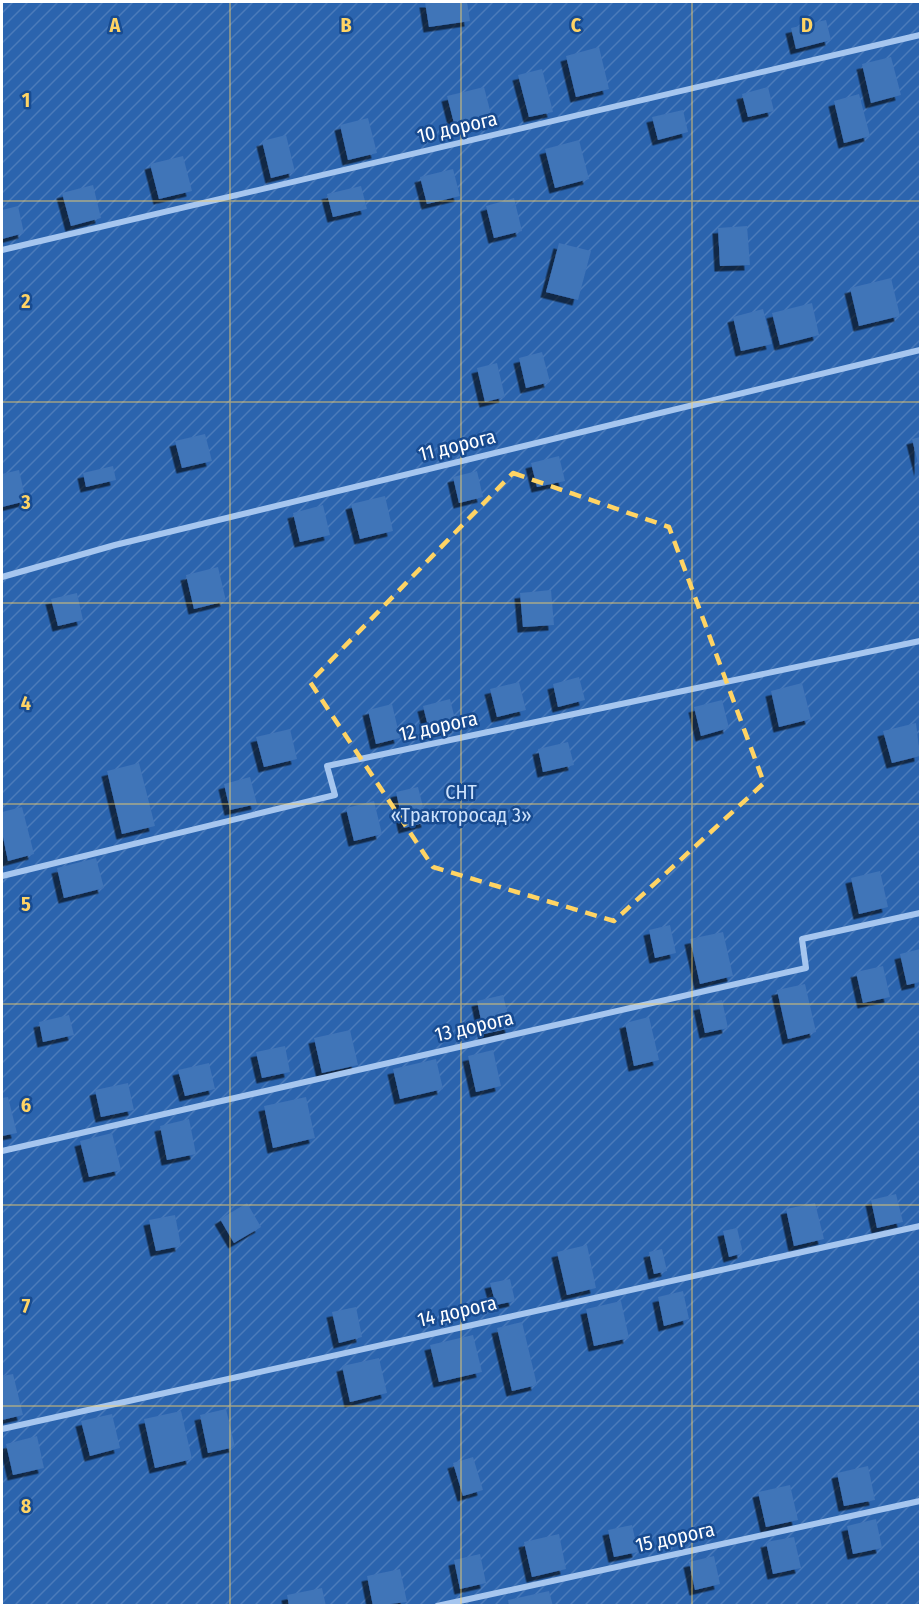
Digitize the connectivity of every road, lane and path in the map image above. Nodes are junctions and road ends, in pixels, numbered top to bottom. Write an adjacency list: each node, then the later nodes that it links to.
1 (921, 35): 2 (street, 10 дорога)
2 (2, 250)
3 (921, 350): 4 (street, 11 дорога)
4 (2, 577)
5 (921, 641): 6 (street, 12 дорога)
6 (2, 876)
7 (921, 914): 8 (street, 13 дорога)
8 (2, 1151)
9 (921, 1226): 10 (street, 14 дорога)
10 (2, 1430)
11 (921, 1501): 12 (street, 15 дорога)
12 (436, 1605)

